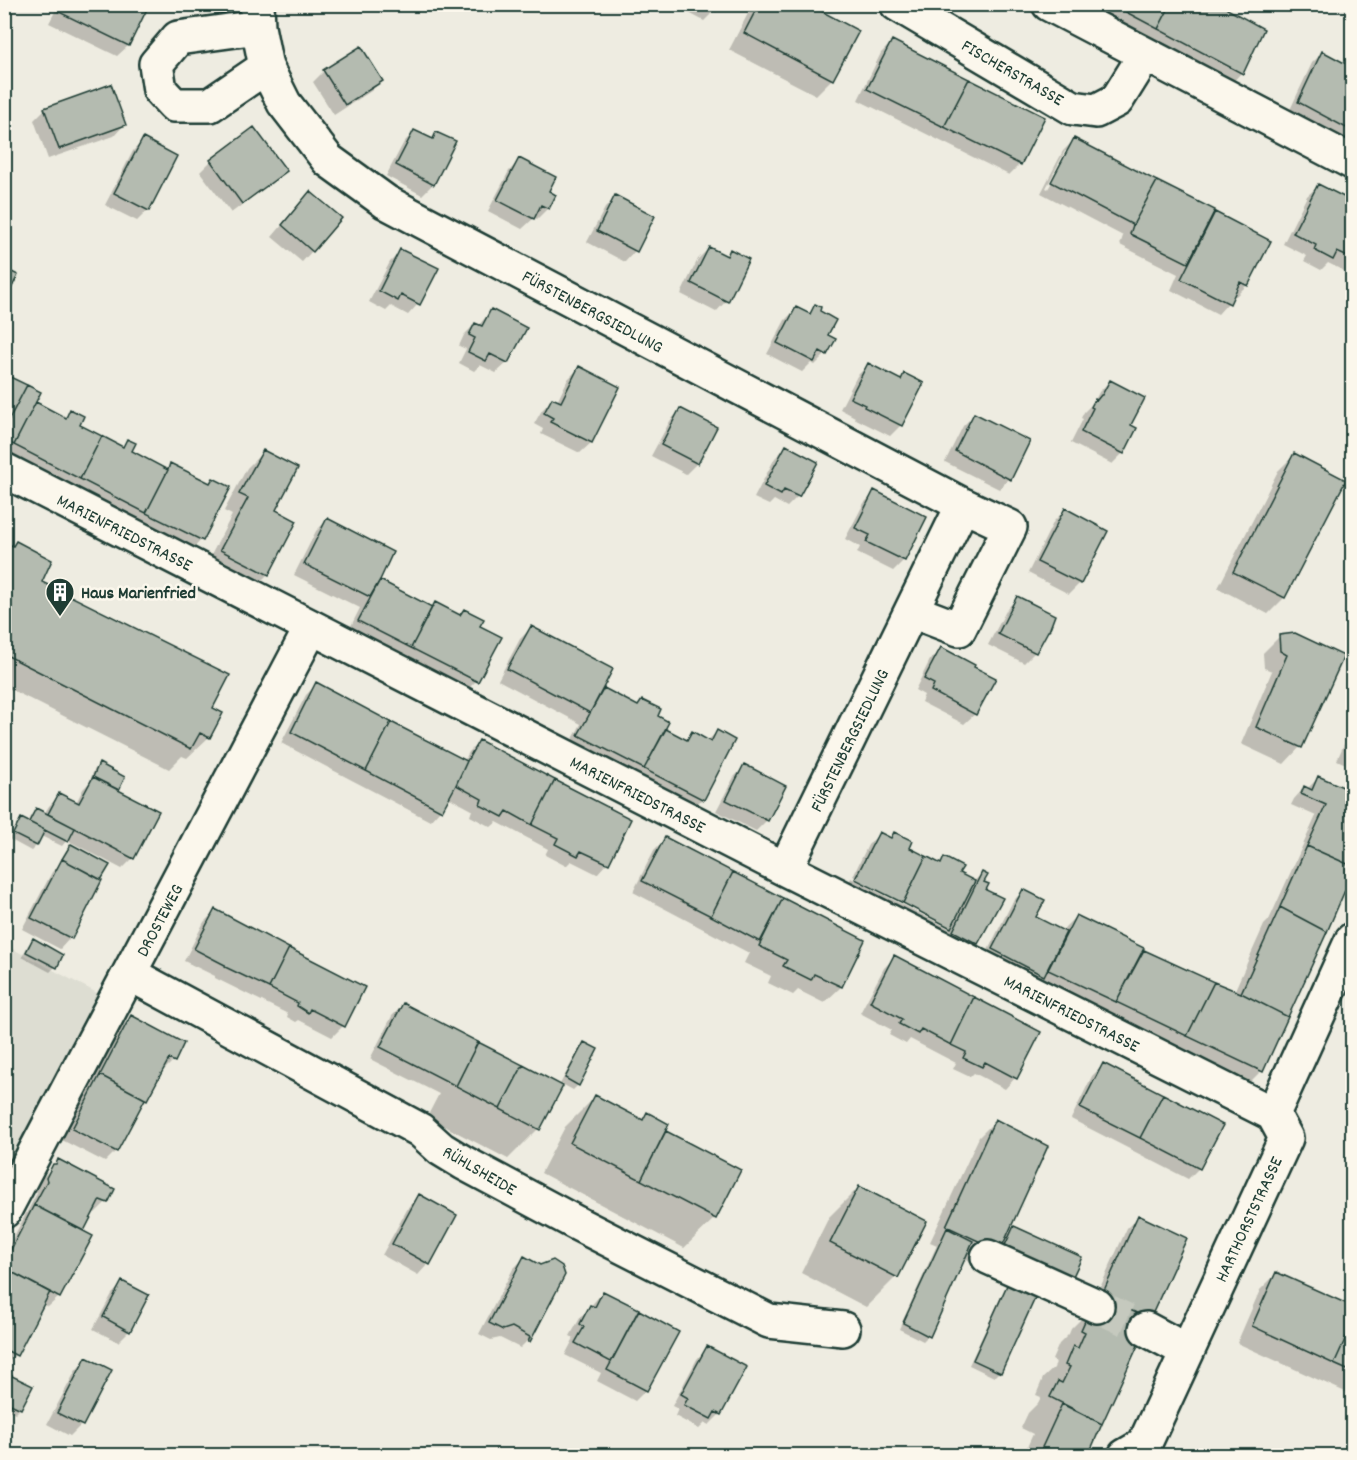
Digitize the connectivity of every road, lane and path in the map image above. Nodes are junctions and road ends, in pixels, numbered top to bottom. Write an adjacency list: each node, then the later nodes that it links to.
1 (897, 4): 4 (street, FISCHERSTRASSE)
2 (1049, 4): 4 (street)
3 (258, 16): 5 (street, FÜRSTENBERGSIEDLUNG); 5 (street, FÜRSTENBERGSIEDLUNG)
4 (1145, 55): 6 (street)
5 (266, 67): 8 (street, FÜRSTENBERGSIEDLUNG)
6 (1353, 162)
7 (4, 470): 10 (street, MARIENFRIEDSTRASSE)
8 (963, 505): 9 (street, FÜRSTENBERGSIEDLUNG); 9 (street, FÜRSTENBERGSIEDLUNG)
9 (912, 611): 11 (street, FÜRSTENBERGSIEDLUNG)
10 (311, 628): 11 (street, MARIENFRIEDSTRASSE); 13 (street, DROSTEWEG)
11 (785, 869): 14 (street, MARIENFRIEDSTRASSE)
12 (1353, 940): 14 (street)
13 (130, 974): 15 (street, DROSTEWEG); 18 (street, RÜHLSHEIDE)
14 (1273, 1114): 20 (street, HARTHORSTSTRASSE)
15 (4, 1211)
16 (988, 1257): 17 (street)
17 (1097, 1306)
18 (843, 1329)
19 (1146, 1329): 20 (street)
20 (1187, 1350): 21 (street, HARTHORSTSTRASSE)
21 (1125, 1455)

